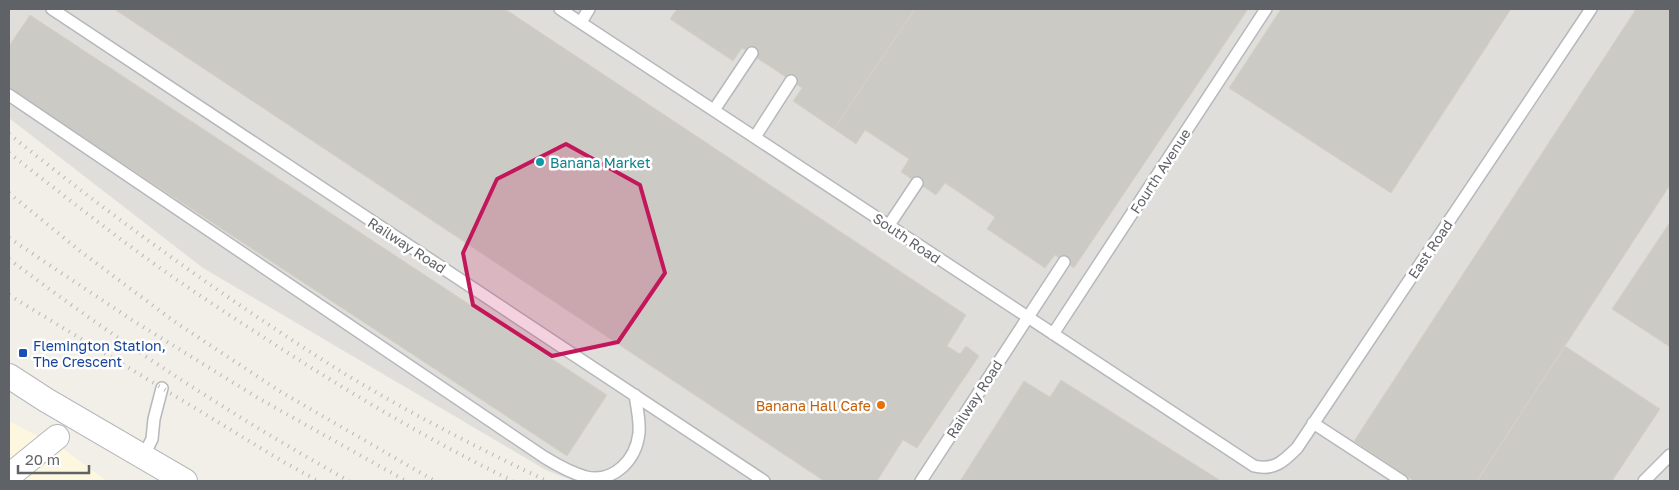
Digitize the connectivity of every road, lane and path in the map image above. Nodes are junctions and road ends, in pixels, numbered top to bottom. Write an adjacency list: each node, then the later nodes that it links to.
1 (52, 9): 19 (lane, Railway Road)
2 (560, 9): 6 (lane, South Road)
3 (590, 9): 6 (lane)
4 (1266, 9): 16 (lane, Fourth Avenue)
5 (1591, 9): 20 (lane, East Road)
6 (581, 22): 10 (lane, South Road)
7 (752, 53): 10 (lane)
8 (791, 81): 11 (lane)
9 (9, 95): 19 (lane)
10 (714, 110): 11 (lane, South Road)
11 (755, 137): 13 (lane, South Road)
12 (917, 183): 13 (lane)
13 (889, 225): 15 (lane, South Road)
14 (1064, 262): 15 (lane)
15 (1028, 318): 16 (lane, South Road); 28 (lane, Railway Road)
16 (1053, 334): 24 (lane, South Road)
17 (9, 376): 23 (street)
18 (162, 388): 23 (lane)
19 (635, 395): 27 (lane, Railway Road)
20 (1313, 423): 24 (lane, East Road); 29 (lane)
21 (58, 437): 25 (street)
22 (1670, 455): 30 (lane)
23 (144, 457): 26 (street)
24 (1254, 466)
25 (9, 476)
26 (185, 481)
27 (764, 481)
28 (921, 481)
29 (1402, 481)
30 (1644, 481)

